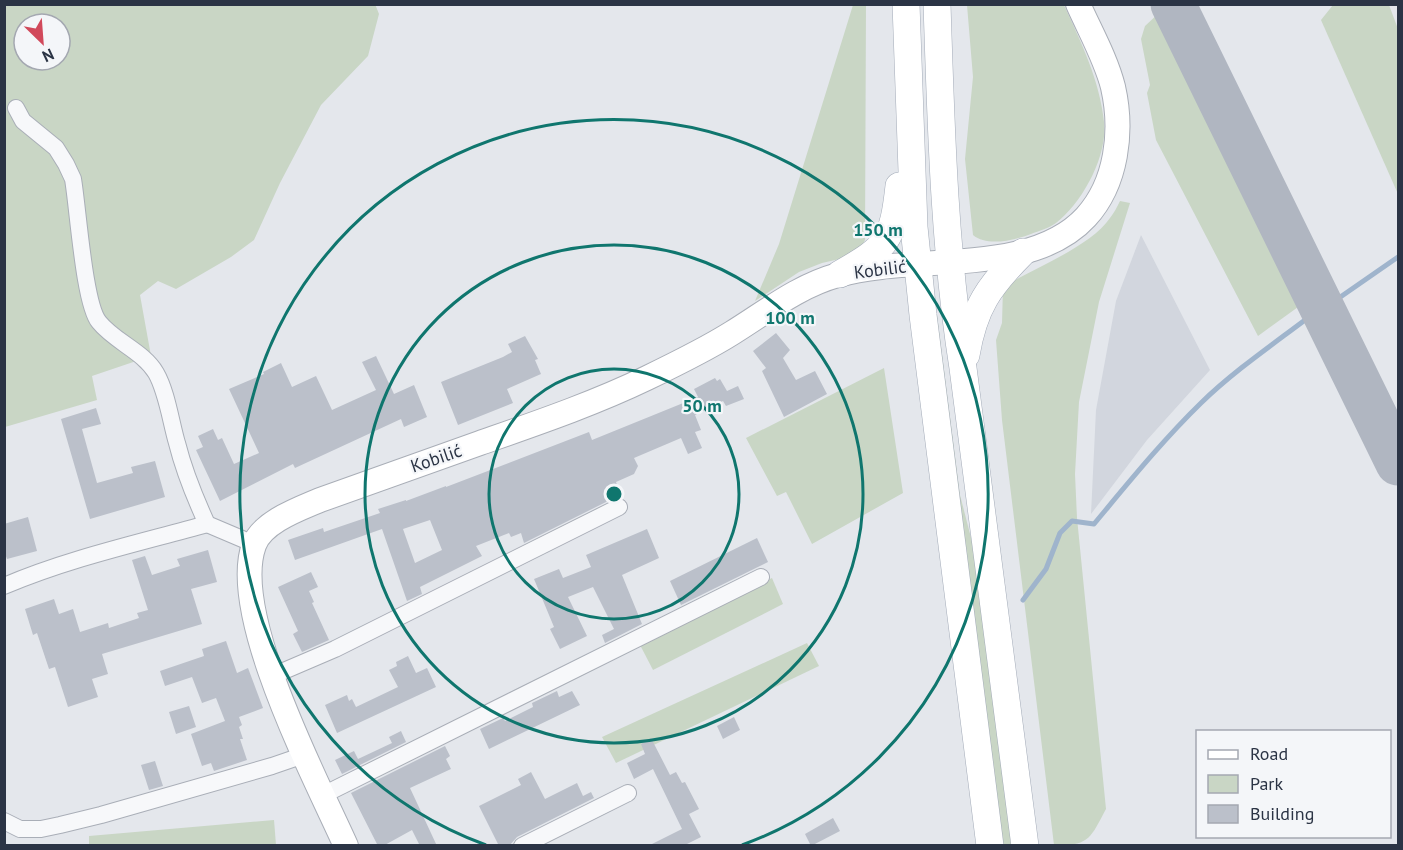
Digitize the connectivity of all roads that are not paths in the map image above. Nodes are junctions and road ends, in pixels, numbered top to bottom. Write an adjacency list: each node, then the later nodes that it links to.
1 (906, 4): 4 (main road)
2 (937, 4): 7 (main road)
3 (1078, 4): 6 (main road, Kobilić)
4 (906, 33): 8 (main road); 9 (main road)
5 (16, 108): 12 (street)
6 (1023, 252): 7 (main road, Kobilić); 10 (main road)
7 (950, 261): 8 (main road, Kobilić); 10 (main road)
8 (918, 264): 9 (main road, Kobilić); 23 (main road)
9 (840, 274): 13 (main road, Kobilić)
10 (963, 368): 24 (main road)
11 (619, 507): 16 (street)
12 (207, 524): 13 (street); 15 (street)
13 (254, 543): 16 (main road)
14 (761, 577): 19 (street)
15 (4, 586)
16 (272, 676): 17 (main road)
17 (304, 755): 19 (main road); 20 (street)
18 (628, 793): 22 (street)
19 (323, 795): 21 (main road)
20 (4, 821)
21 (346, 846)
22 (522, 846)
23 (990, 846)
24 (1024, 846)

